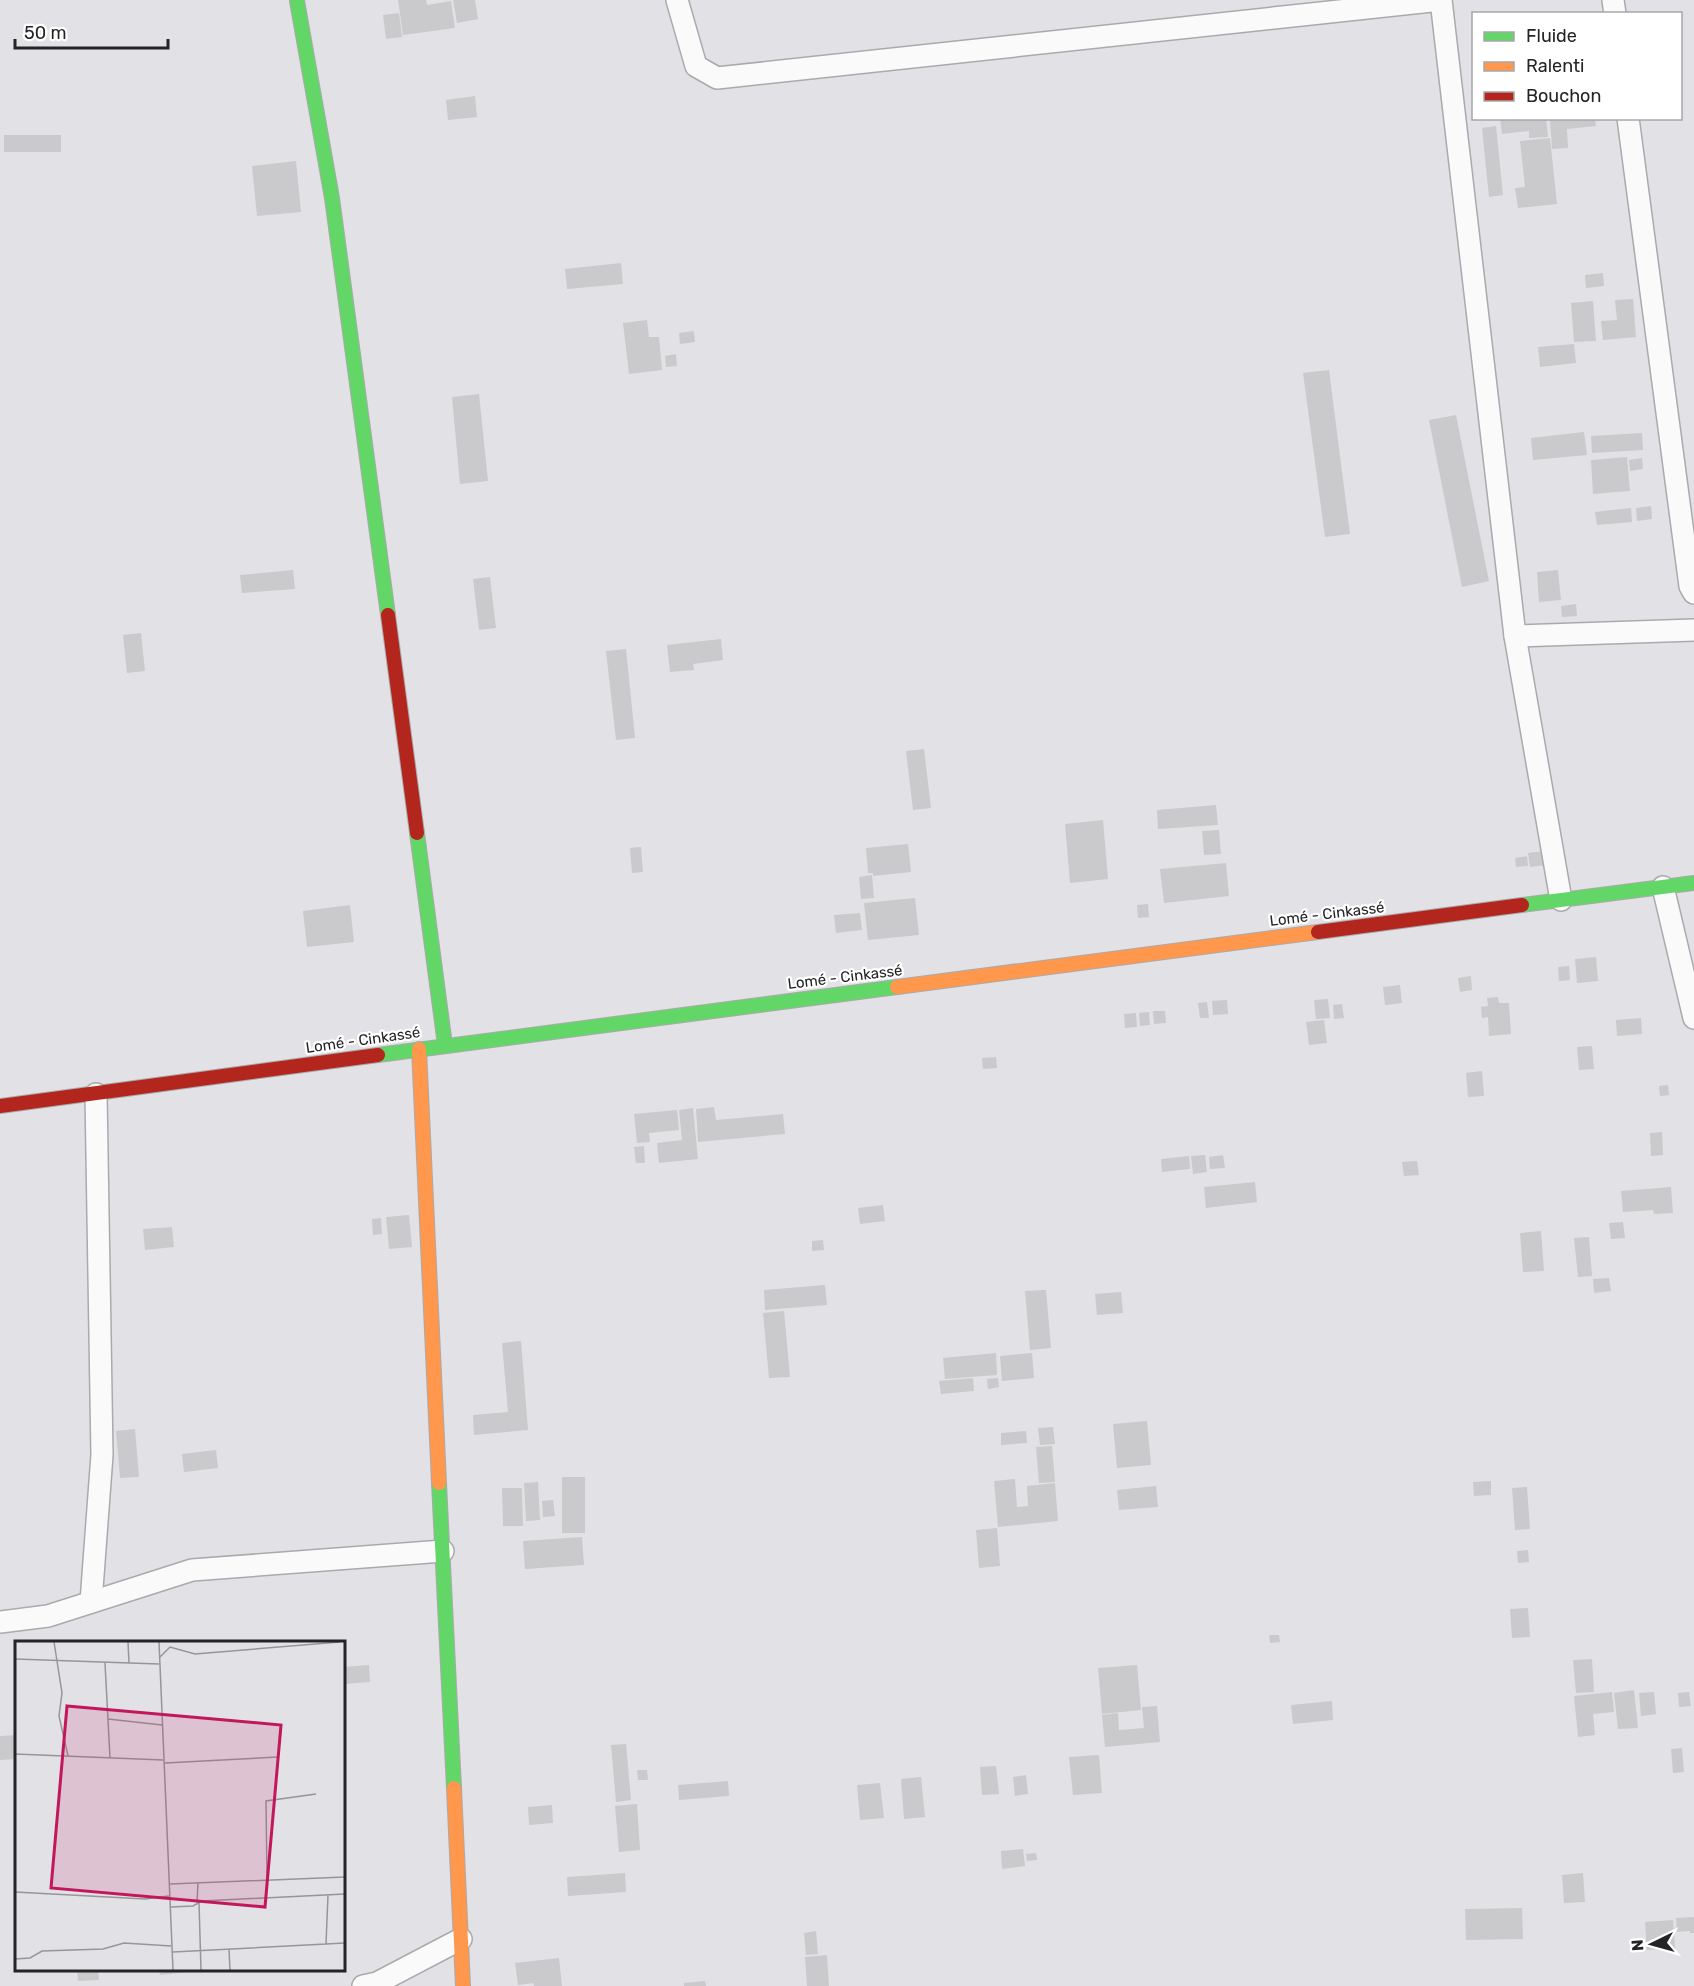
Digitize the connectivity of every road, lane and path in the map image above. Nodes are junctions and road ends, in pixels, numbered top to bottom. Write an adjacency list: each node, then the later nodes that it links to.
1 (676, 0): 2 (street)
2 (1441, 0): 7 (street)
3 (297, 1): 12 (main road)
4 (1628, 120): 5 (street)
5 (1694, 592)
6 (1694, 630): 7 (street)
7 (1515, 636): 10 (street)
8 (1694, 883): 9 (main road, Lomé - Cinkassé)
9 (1663, 887): 10 (main road, Lomé - Cinkassé); 11 (street)
10 (1561, 900): 12 (main road, Lomé - Cinkassé)
11 (1694, 1018)
12 (445, 1045): 13 (main road, Lomé - Cinkassé)
13 (419, 1049): 14 (main road, Lomé - Cinkassé); 16 (main road)
14 (96, 1094): 15 (main road, Lomé - Cinkassé); 17 (street)
15 (0, 1106)
16 (443, 1551): 17 (street); 19 (main road)
17 (91, 1602): 18 (street)
18 (0, 1622)
19 (461, 1940): 20 (street); 21 (main road)
20 (363, 1986)
21 (463, 1986)

